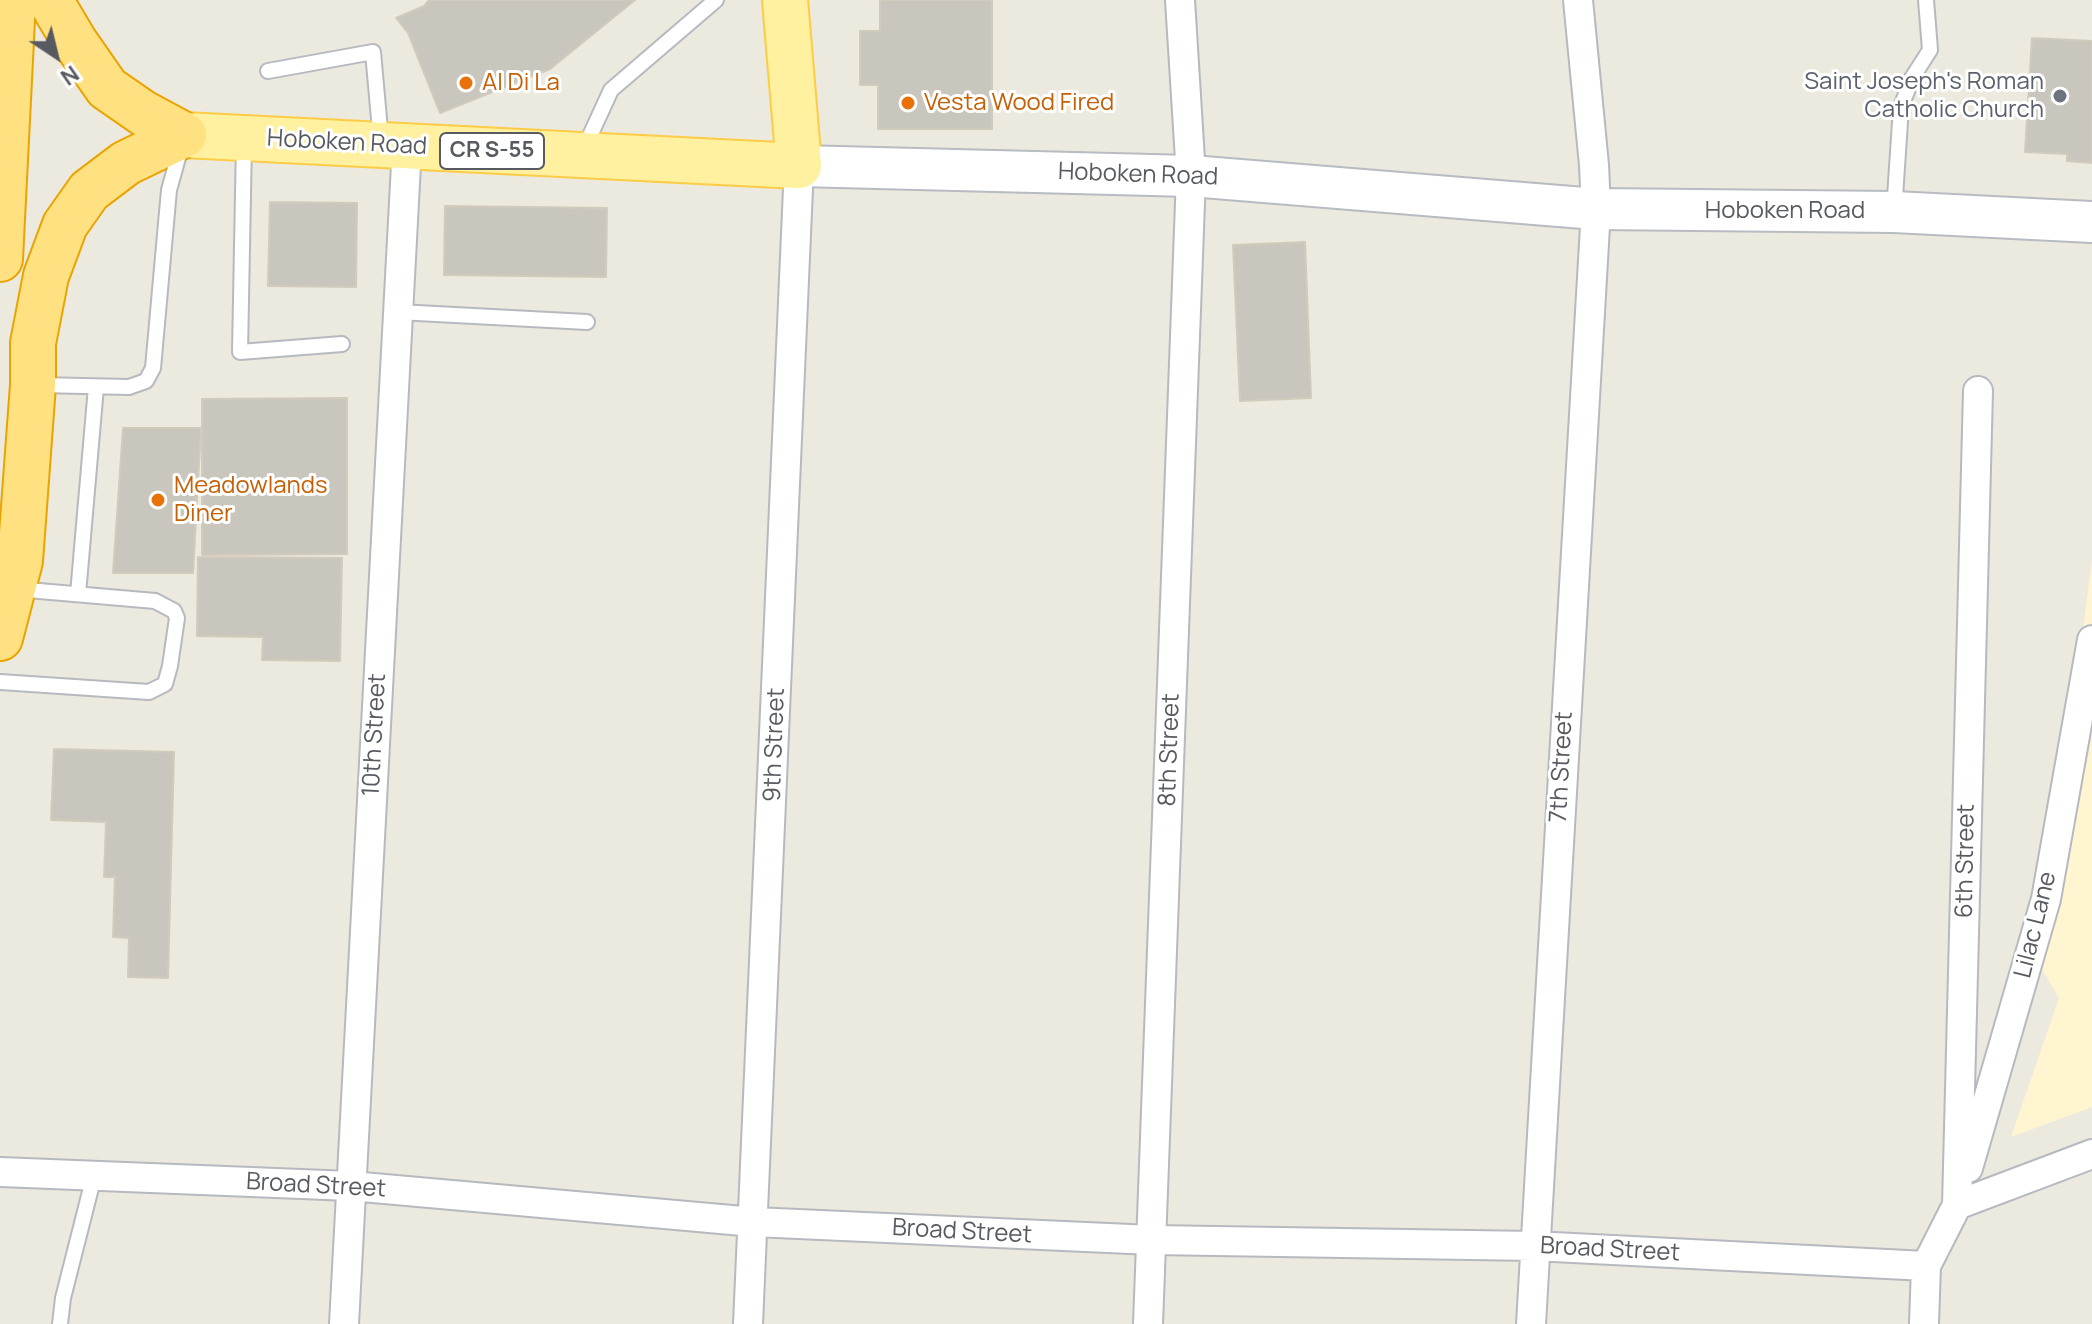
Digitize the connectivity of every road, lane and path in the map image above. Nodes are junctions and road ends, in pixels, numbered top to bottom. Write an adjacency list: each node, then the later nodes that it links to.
1 (13, 0): 18 (highway)
2 (50, 0): 9 (highway)
3 (716, 0): 12 (lane)
4 (785, 0): 13 (main road)
5 (1180, 0): 14 (street, 8th Street)
6 (1578, 0): 15 (street, 7th Street)
7 (1926, 0): 16 (lane)
8 (268, 71): 11 (lane)
9 (184, 135): 10 (main road, Hoboken Road / CR S-55); 22 (highway); 23 (lane)
10 (244, 138): 11 (main road, Hoboken Road / CR S-55); 21 (lane)
11 (394, 146): 12 (main road, Hoboken Road / CR S-55); 19 (street, 10th Street)
12 (581, 155): 13 (main road, Hoboken Road / CR S-55)
13 (799, 166): 14 (street, Hoboken Road / CR S-55); 35 (street, 9th Street)
14 (1191, 176): 15 (street, Hoboken Road / CR S-55); 36 (street, 8th Street)
15 (1596, 209): 16 (street, Hoboken Road / CR S-55); 37 (street, 7th Street)
16 (1894, 212): 17 (street, Hoboken Road / CR S-55)
17 (2092, 222)
18 (0, 259)
19 (398, 312): 20 (lane); 33 (street, 10th Street)
20 (587, 322)
21 (342, 344)
22 (33, 385): 23 (lane); 25 (highway)
23 (96, 387): 26 (lane)
24 (1978, 391): 34 (street, 6th Street)
25 (13, 589): 26 (lane); 27 (highway)
26 (78, 594): 29 (lane)
27 (0, 638)
28 (2092, 640): 34 (street, Lilac Lane)
29 (0, 682)
30 (2092, 1154): 34 (street)
31 (0, 1172): 32 (street, Broad Street)
32 (94, 1176): 33 (street, Broad Street); 39 (lane)
33 (351, 1186): 35 (street, Broad Street); 40 (street, 10th Street)
34 (1957, 1205): 38 (street, 6th Street)
35 (754, 1222): 36 (street, Broad Street); 41 (street, 9th Street)
36 (1152, 1240): 37 (street, Broad Street); 42 (street, 8th Street)
37 (1534, 1246): 38 (street, Broad Street); 43 (street, 7th Street)
38 (1926, 1266): 44 (street, 6th Street)
39 (60, 1324)
40 (344, 1324)
41 (748, 1324)
42 (1148, 1324)
43 (1531, 1324)
44 (1924, 1324)

